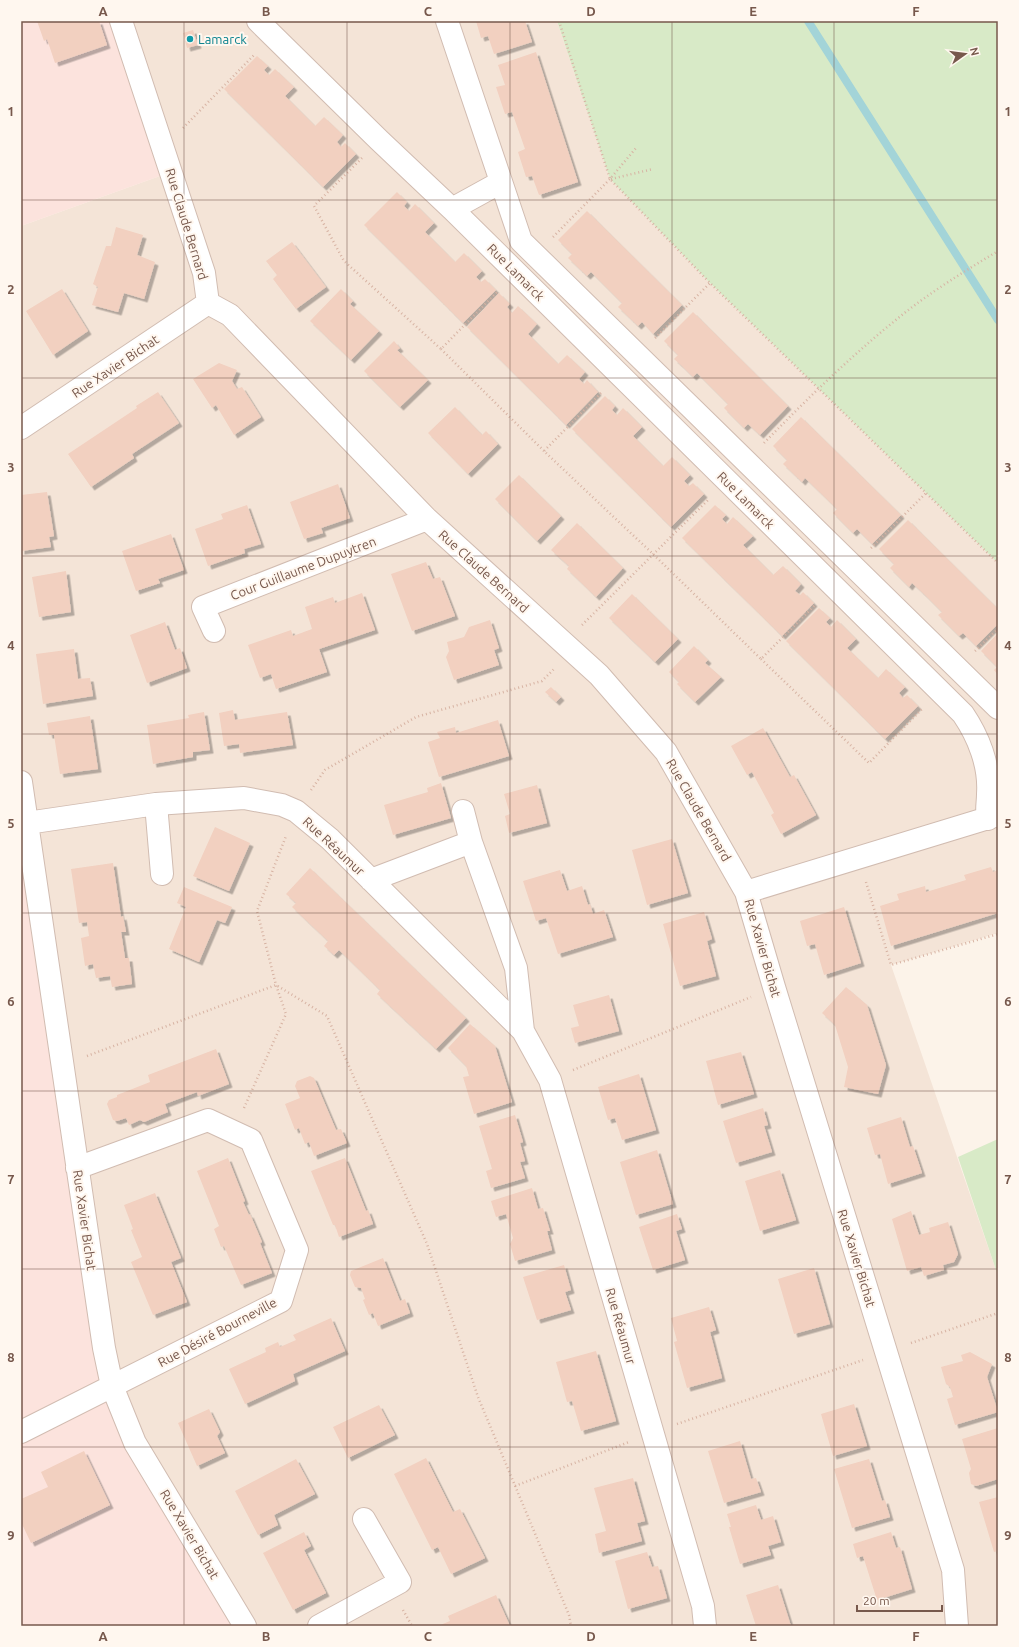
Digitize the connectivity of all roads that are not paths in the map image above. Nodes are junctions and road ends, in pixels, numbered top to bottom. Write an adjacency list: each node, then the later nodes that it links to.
1 (447, 21): 4 (street, Rue Lamarck)
2 (124, 22): 6 (street, Rue Claude Bernard)
3 (266, 29): 5 (street, Rue Lamarck)
4 (501, 182): 5 (street); 10 (street, Rue Lamarck)
5 (452, 209): 14 (street, Rue Lamarck)
6 (208, 303): 7 (street, Rue Xavier Bichat); 8 (street, Rue Claude Bernard)
7 (21, 428)
8 (427, 519): 9 (street, Cour Guillaume Dupuytren); 19 (street, Rue Claude Bernard)
9 (214, 631)
10 (998, 708)
11 (21, 782): 15 (street, Rue Xavier Bichat)
12 (156, 804): 15 (street, Rue Réaumur); 17 (street); 18 (street, Rue Réaumur)
13 (463, 812): 16 (street, Rue Réaumur)
14 (993, 817): 19 (street)
15 (28, 823): 21 (street, Rue Xavier Bichat)
16 (471, 842): 18 (street, Rue Réaumur); 20 (street, Rue Réaumur)
17 (162, 874)
18 (371, 880): 20 (street, Rue Réaumur)
19 (746, 892): 28 (street, Rue Xavier Bichat)
20 (523, 1031): 27 (street, Rue Réaumur)
21 (77, 1168): 22 (street, Rue Xavier Bichat); 22 (street, Rue Désiré Bourneville)
22 (112, 1386): 23 (street, Rue Désiré Bourneville); 25 (street, Rue Xavier Bichat)
23 (21, 1432)
24 (364, 1519): 26 (street)
25 (244, 1626)
26 (319, 1626)
27 (705, 1626)
28 (957, 1626)

